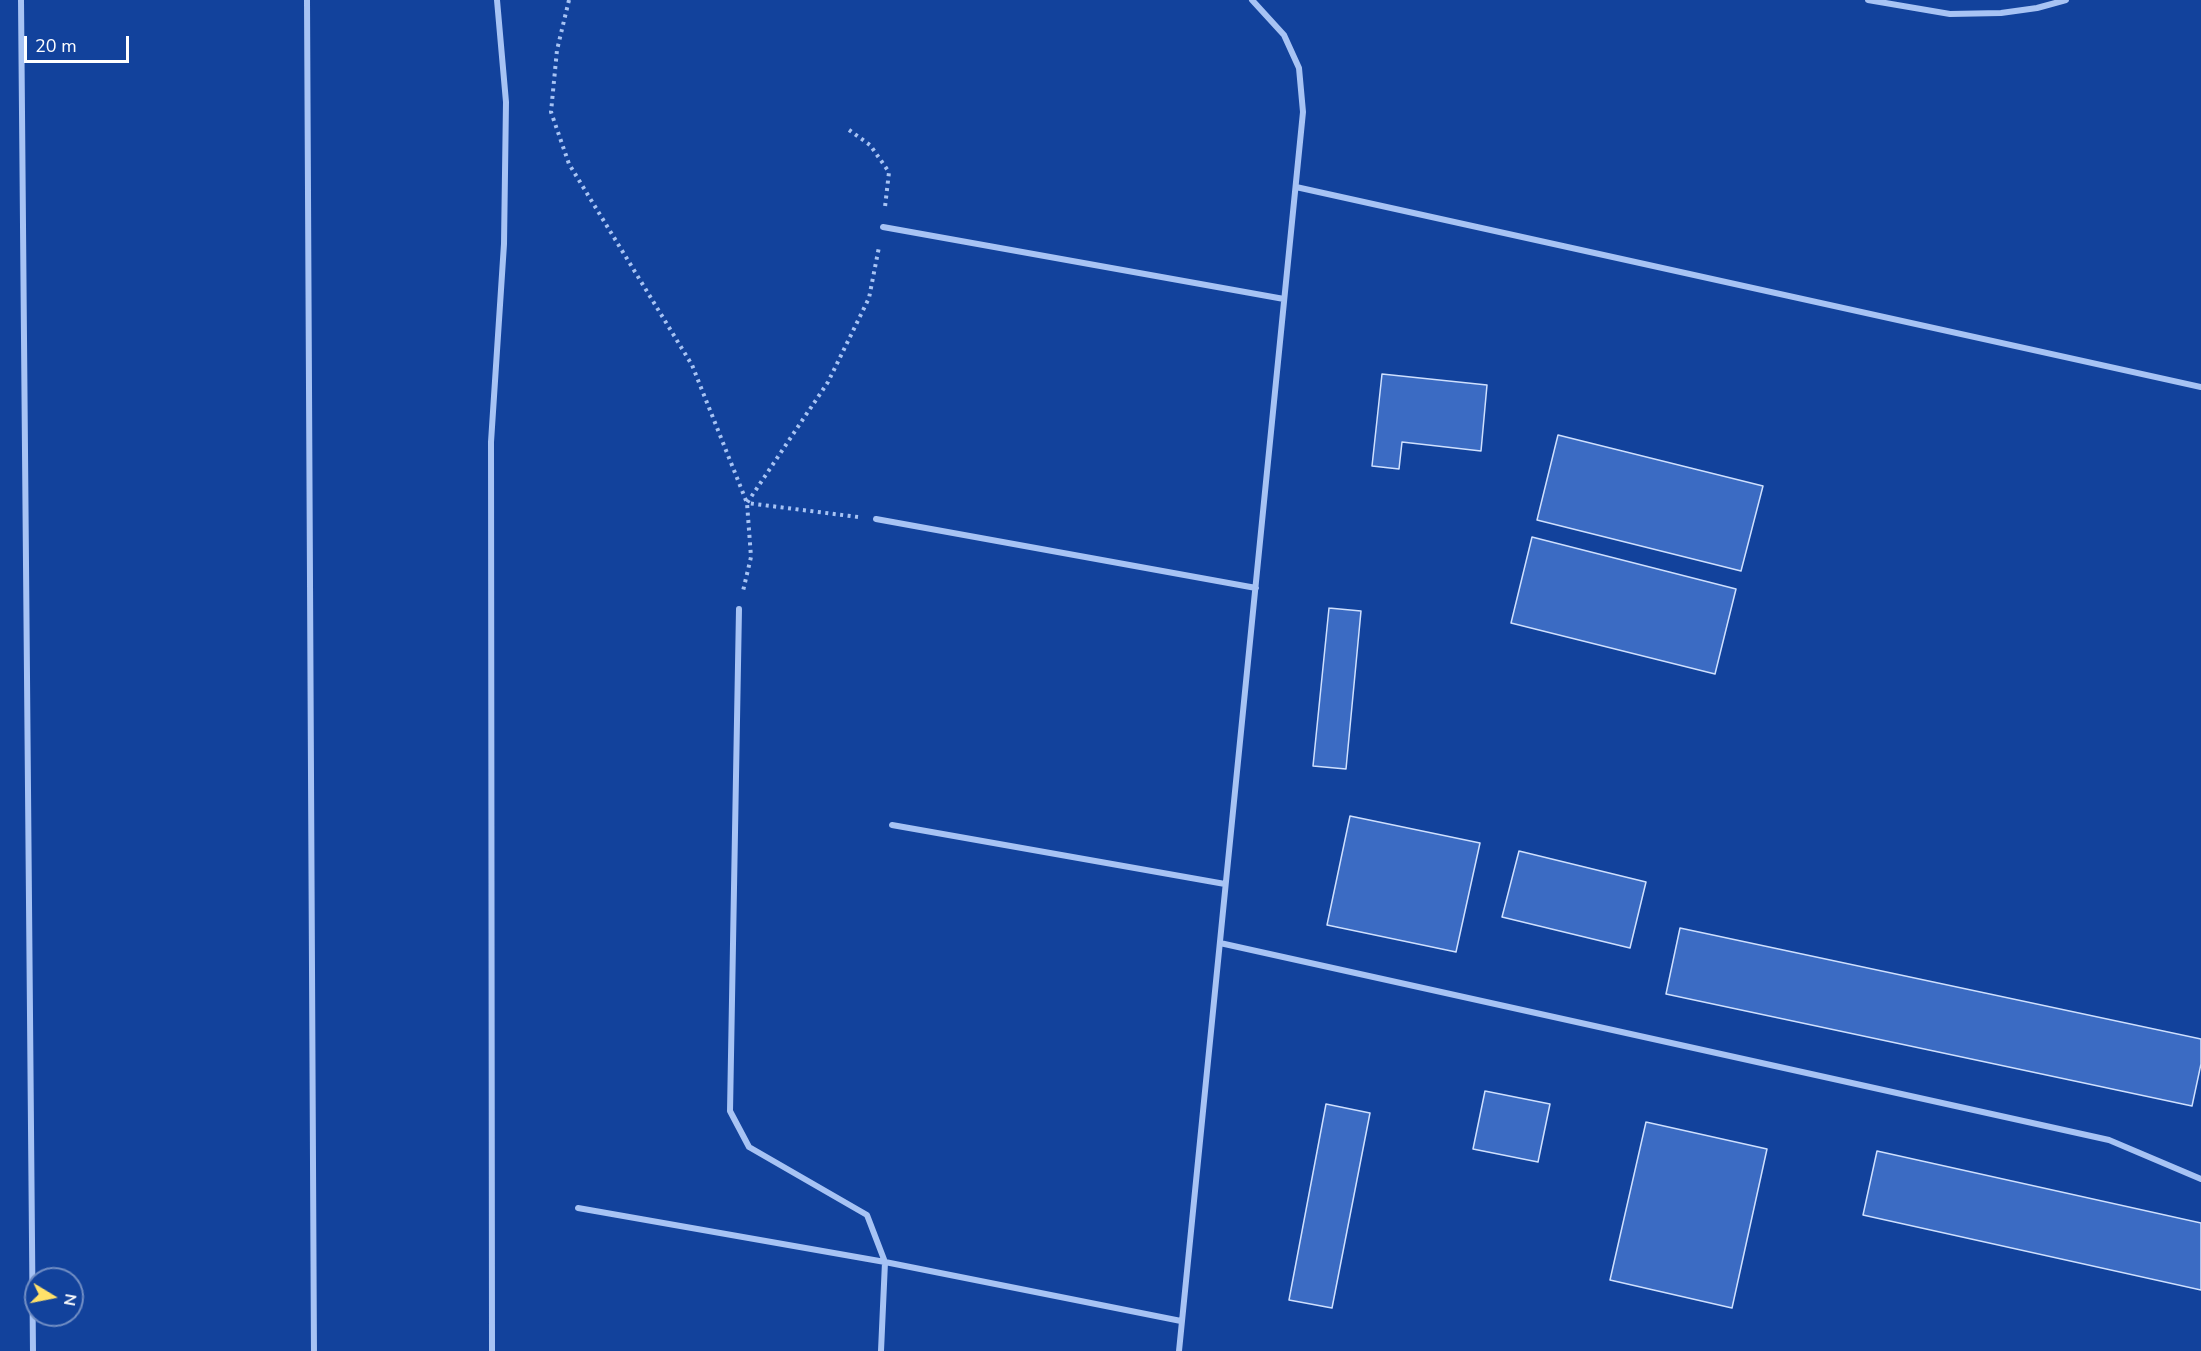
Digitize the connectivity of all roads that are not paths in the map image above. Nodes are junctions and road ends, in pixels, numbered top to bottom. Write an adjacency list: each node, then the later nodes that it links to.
1 (21, 0): 21 (street)
2 (308, 0): 22 (street)
3 (497, 0): 23 (street)
4 (1252, 0): 7 (street)
5 (1868, 0): 6 (street)
6 (2066, 0)
7 (1296, 187): 9 (street); 10 (street)
8 (883, 227): 9 (street)
9 (1284, 299): 12 (street)
10 (2201, 387)
11 (876, 519): 12 (street)
12 (1256, 588): 15 (street)
13 (739, 609): 19 (street)
14 (892, 825): 15 (street)
15 (1225, 884): 16 (street)
16 (1220, 944): 17 (street); 20 (street)
17 (2201, 1179)
18 (578, 1208): 19 (street)
19 (885, 1262): 20 (street); 24 (street)
20 (1181, 1321): 25 (street)
21 (33, 1351)
22 (314, 1351)
23 (492, 1351)
24 (880, 1351)
25 (1179, 1351)

